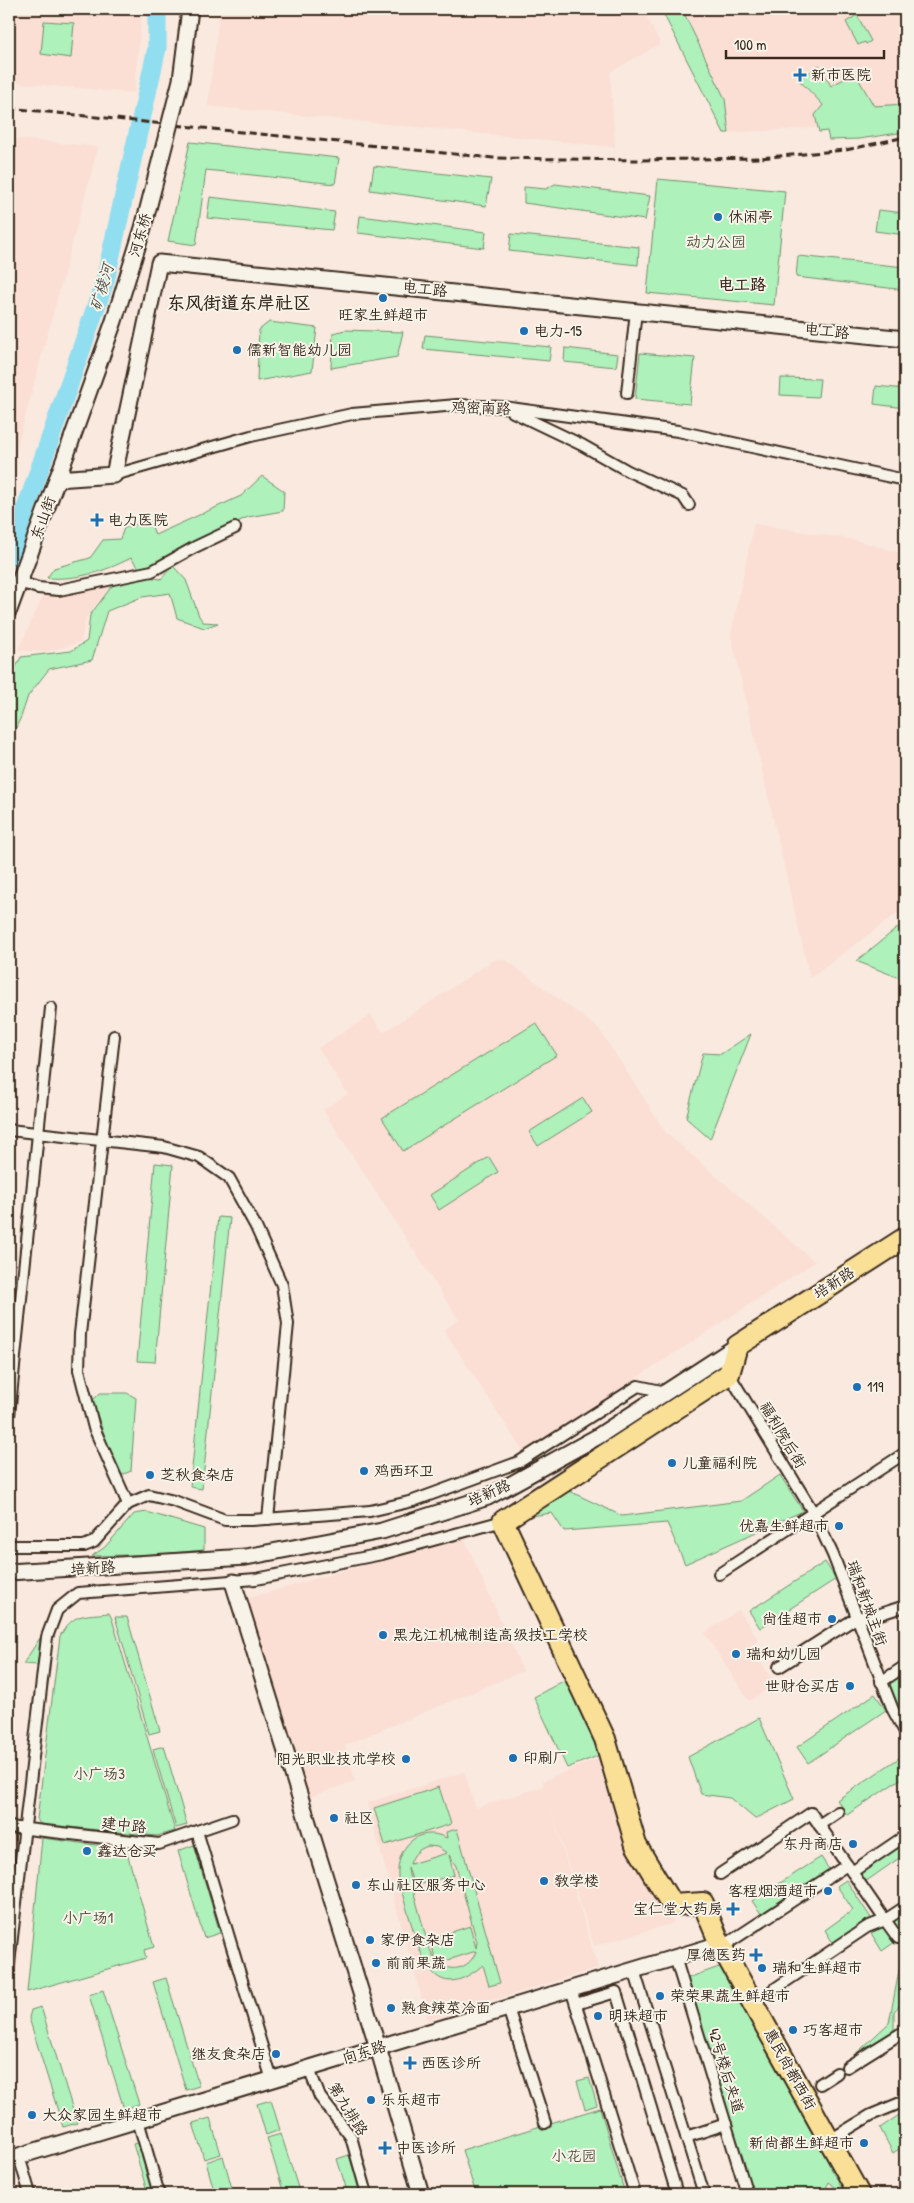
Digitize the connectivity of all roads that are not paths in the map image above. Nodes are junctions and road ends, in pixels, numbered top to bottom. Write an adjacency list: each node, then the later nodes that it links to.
1 (190, 9): 6 (street, 河东桥, bridge)
2 (636, 311): 3 (street, 电工路); 4 (street); 7 (street, 电工路)
3 (905, 339)
4 (627, 393)
5 (503, 407): 7 (street, 鸡密南路); 9 (street, 鸡密南路); 10 (street)
6 (66, 455): 8 (street, 东山街)
7 (114, 474): 8 (street, 鸡密南路)
8 (57, 479): 12 (street, 东山街)
9 (905, 480)
10 (689, 505)
11 (235, 528): 12 (street)
12 (19, 582): 13 (street, 东山街)
13 (9, 610)
14 (51, 1008): 17 (street)
15 (114, 1036): 18 (street)
16 (9, 1130): 17 (street)
17 (37, 1134): 18 (street); 23 (street)
18 (101, 1139): 25 (street); 27 (street)
19 (905, 1238): 20 (highway, 培新路)
20 (737, 1346): 21 (highway); 22 (street, 培新路)
21 (729, 1374): 26 (street, 福利院后街); 28 (highway)
22 (666, 1392): 27 (street); 30 (street, 培新路)
23 (9, 1415)
24 (905, 1453): 26 (street)
25 (128, 1504): 27 (street); 29 (street)
26 (813, 1512): 31 (street); 34 (street, 瑞和新城主街)
27 (268, 1519)
28 (504, 1521): 32 (street); 51 (highway, 惠民尚都西街)
29 (9, 1546)
30 (9, 1572)
31 (719, 1574)
32 (233, 1582): 43 (street); 60 (street)
33 (905, 1606): 34 (street)
34 (856, 1618): 35 (street); 37 (street, 瑞和新城主街)
35 (779, 1667)
36 (905, 1673): 37 (street)
37 (881, 1682): 38 (street, 瑞和新城主街)
38 (905, 1732)
39 (838, 1812): 41 (street)
40 (232, 1819): 44 (street, 建中路)
41 (819, 1825): 46 (street); 47 (street)
42 (9, 1828): 43 (street, 建中路)
43 (25, 1829): 44 (street, 建中路); 53 (street)
44 (197, 1832): 64 (street)
45 (905, 1836): 46 (street)
46 (850, 1869): 49 (street); 51 (street)
47 (720, 1874)
48 (905, 1907): 49 (street)
49 (885, 1920): 50 (street); 56 (street)
50 (898, 1938)
51 (721, 1946): 52 (street, 向东路); 71 (highway, 惠民尚都西街)
52 (676, 1957): 54 (street, 向东路); 69 (street, 42号楼后夹道)
53 (9, 1963)
54 (634, 1970): 55 (street, 向东路); 70 (street)
55 (571, 1989): 57 (street); 58 (street, 向东路)
56 (770, 1992)
57 (576, 2004): 77 (street); 78 (street)
58 (508, 2008): 60 (street, 向东路); 68 (street)
59 (905, 2033): 61 (street)
60 (378, 2048): 62 (street, 向东路); 76 (street)
61 (847, 2067)
62 (309, 2069): 64 (street, 向东路); 75 (street, 第九排路)
63 (837, 2073): 65 (street)
64 (272, 2080): 67 (street, 向东路)
65 (820, 2084)
66 (905, 2101): 71 (street)
67 (138, 2120): 72 (street, 向东路); 74 (street)
68 (545, 2123)
69 (726, 2124): 70 (street); 80 (street, 42号楼后夹道)
70 (686, 2137): 79 (street)
71 (830, 2140): 81 (highway, 惠民尚都西街)
72 (14, 2158): 73 (street)
73 (30, 2194)
74 (159, 2194)
75 (367, 2194)
76 (421, 2194)
77 (635, 2194)
78 (677, 2194)
79 (704, 2194)
80 (748, 2194)
81 (859, 2194)

